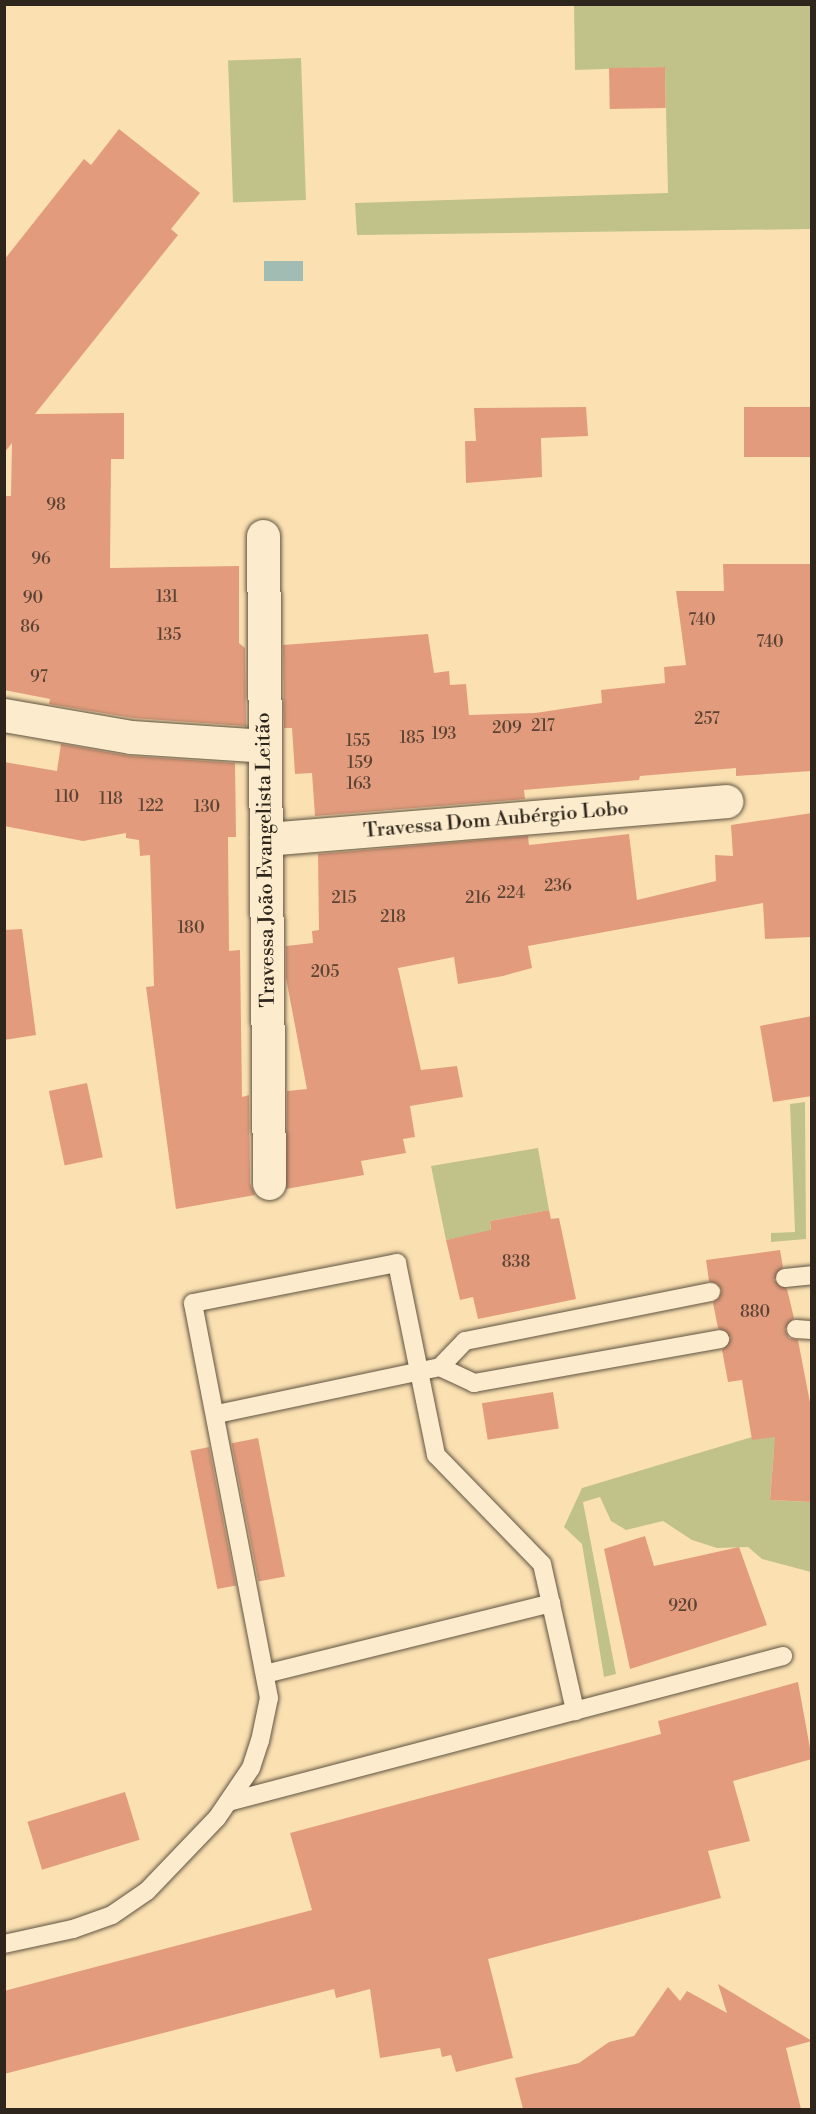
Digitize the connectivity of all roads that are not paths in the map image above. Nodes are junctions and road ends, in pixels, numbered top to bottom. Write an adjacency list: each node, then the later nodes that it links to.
1 (263, 536): 3 (street, Travessa João Evangelista Leitão)
2 (4, 715): 3 (street)
3 (265, 746): 5 (street, Travessa João Evangelista Leitão)
4 (726, 801): 5 (street, Travessa Dom Aubérgio Lobo)
5 (266, 839): 6 (street, Travessa João Evangelista Leitão)
6 (269, 1183)
7 (812, 1275): 8 (lane)
8 (785, 1278)
9 (711, 1292): 11 (lane)
10 (720, 1339): 11 (lane)
11 (440, 1367): 12 (lane)
12 (419, 1371): 13 (lane); 13 (lane); 14 (lane)
13 (217, 1414): 16 (lane)
14 (551, 1604): 16 (lane); 17 (lane)
15 (783, 1656): 17 (lane)
16 (265, 1674): 18 (lane)
17 (574, 1711): 18 (lane)
18 (228, 1802): 19 (lane)
19 (4, 1944)

